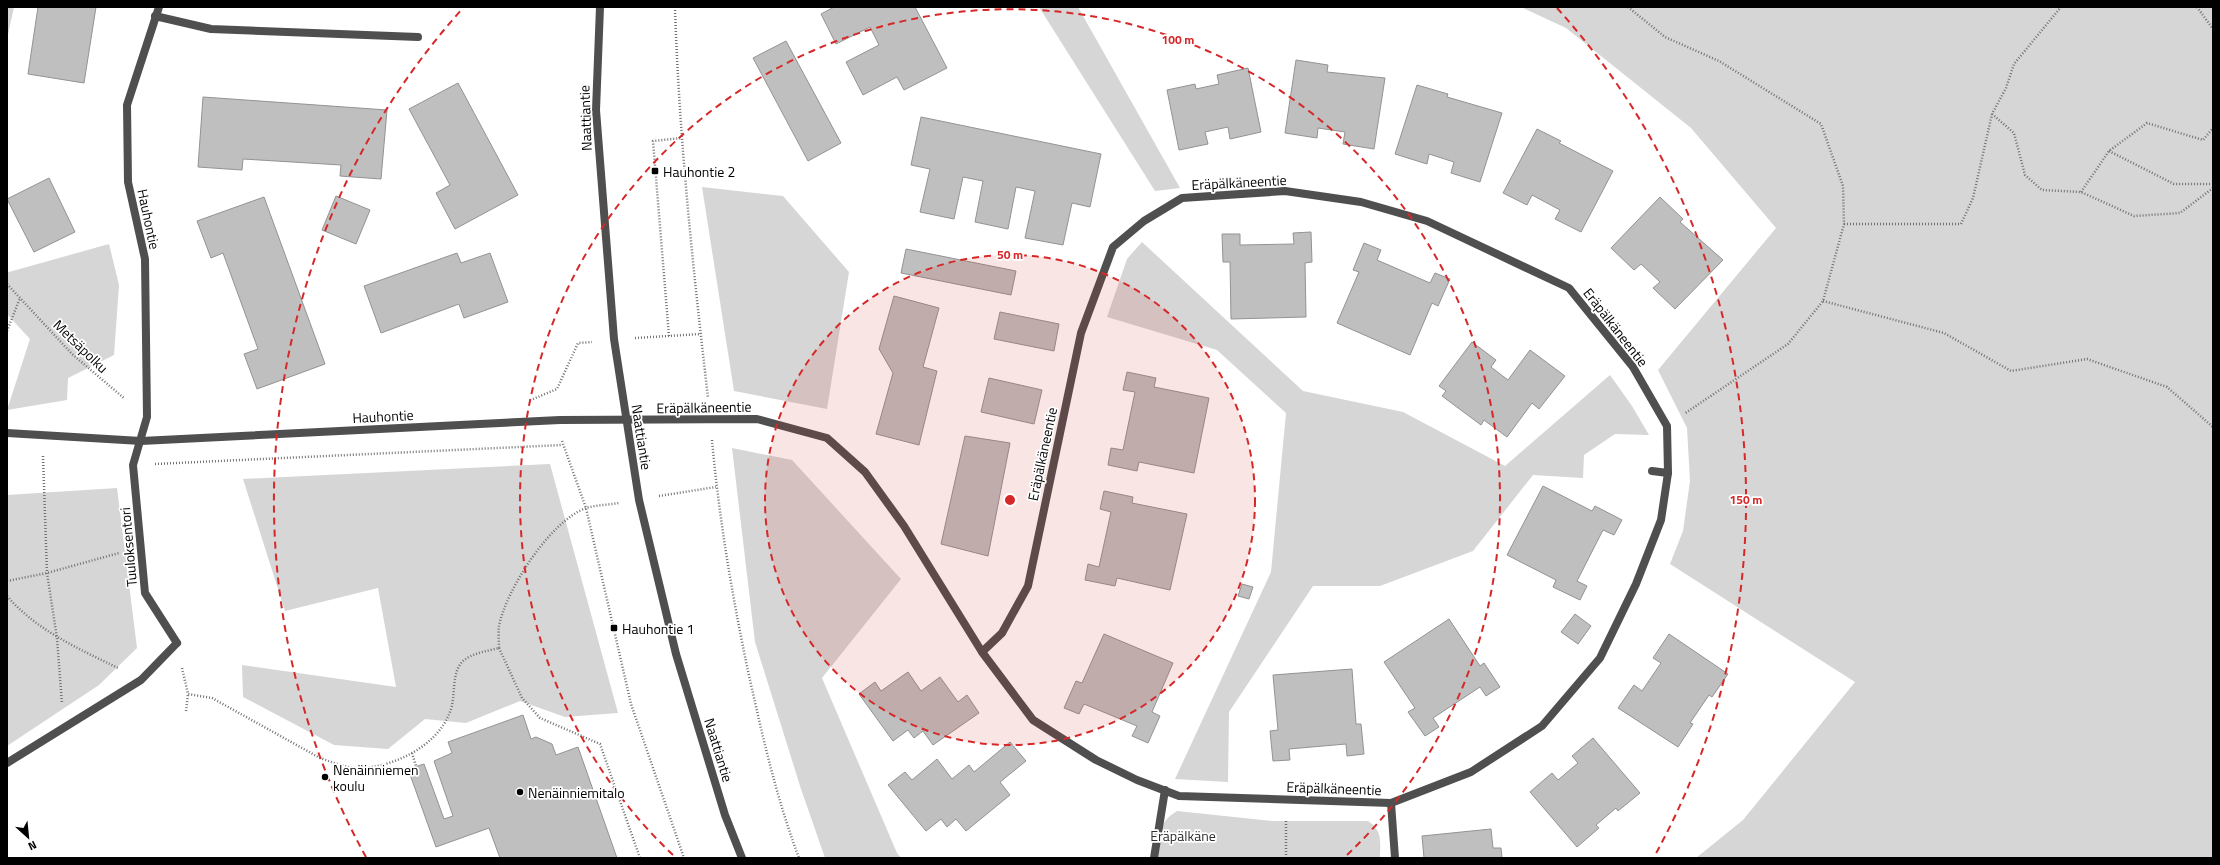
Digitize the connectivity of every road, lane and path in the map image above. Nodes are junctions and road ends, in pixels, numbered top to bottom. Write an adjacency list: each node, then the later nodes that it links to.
1 (159, 7): 6 (street, Hauhontie)
2 (600, 7): 23 (street, Naattiantie)
3 (1628, 7): 16 (path)
4 (2061, 7): 9 (path)
5 (2197, 7): 7 (path)
6 (155, 16): 8 (street); 26 (street, Hauhontie)
7 (2213, 29)
8 (418, 37)
9 (1992, 114): 15 (path); 16 (path)
10 (2213, 128): 12 (path)
11 (682, 138): 22 (path)
12 (2109, 151): 13 (path); 15 (path)
13 (2213, 184)
14 (2213, 188): 15 (path)
15 (2081, 192)
16 (1844, 224): 19 (path)
17 (7, 284): 18 (path, Metsäpolku)
18 (20, 298): 20 (path); 26 (path, Metsäpolku)
19 (1823, 301): 29 (path); 30 (path)
20 (7, 331)
21 (701, 334): 22 (path)
22 (669, 336): 23 (path)
23 (614, 339): 24 (path); 28 (street, Naattiantie)
24 (557, 389): 25 (path); 27 (path)
25 (530, 400)
26 (147, 417): 33 (street, Hauhontie)
27 (560, 420): 28 (street, Hauhontie); 33 (street, Hauhontie); 34 (path)
28 (626, 420): 46 (street, Eräpälkäneentie); 59 (street, Naattiantie)
29 (1667, 426): 37 (street, Eräpälkäneentie); 46 (street, Eräpälkäneentie)
30 (2213, 427)
31 (7, 433): 32 (street, Hauhontie)
32 (43, 436): 33 (street, Hauhontie); 40 (path)
33 (141, 441): 35 (street, Tuuloksentori)
34 (562, 445): 35 (path); 38 (path)
35 (133, 465): 39 (street, Tuuloksentori)
36 (1652, 472): 37 (street)
37 (1668, 472): 56 (street, Eräpälkäneentie)
38 (586, 508): 45 (path); 58 (path)
39 (141, 547): 40 (path); 44 (street, Tuuloksentori)
40 (47, 573): 41 (path); 43 (path)
41 (7, 580)
42 (7, 596): 43 (path)
43 (57, 638): 47 (path); 50 (path)
44 (177, 643): 47 (street); 48 (path)
45 (499, 648): 51 (path); 57 (path)
46 (982, 652): 54 (street, Eräpälkäneentie)
47 (141, 680): 50 (street)
48 (188, 694): 49 (path); 51 (path)
49 (186, 711)
50 (64, 728): 52 (street)
51 (412, 754): 53 (path)
52 (7, 763)
53 (416, 766)
54 (1165, 790): 55 (street, Eräpälkäneentie); 60 (street)
55 (1287, 800): 56 (street, Eräpälkäneentie); 61 (path)
56 (1391, 803): 62 (street)
57 (640, 858)
58 (684, 858)
59 (742, 858)
60 (1154, 858)
61 (1286, 858)
62 (1395, 858)

